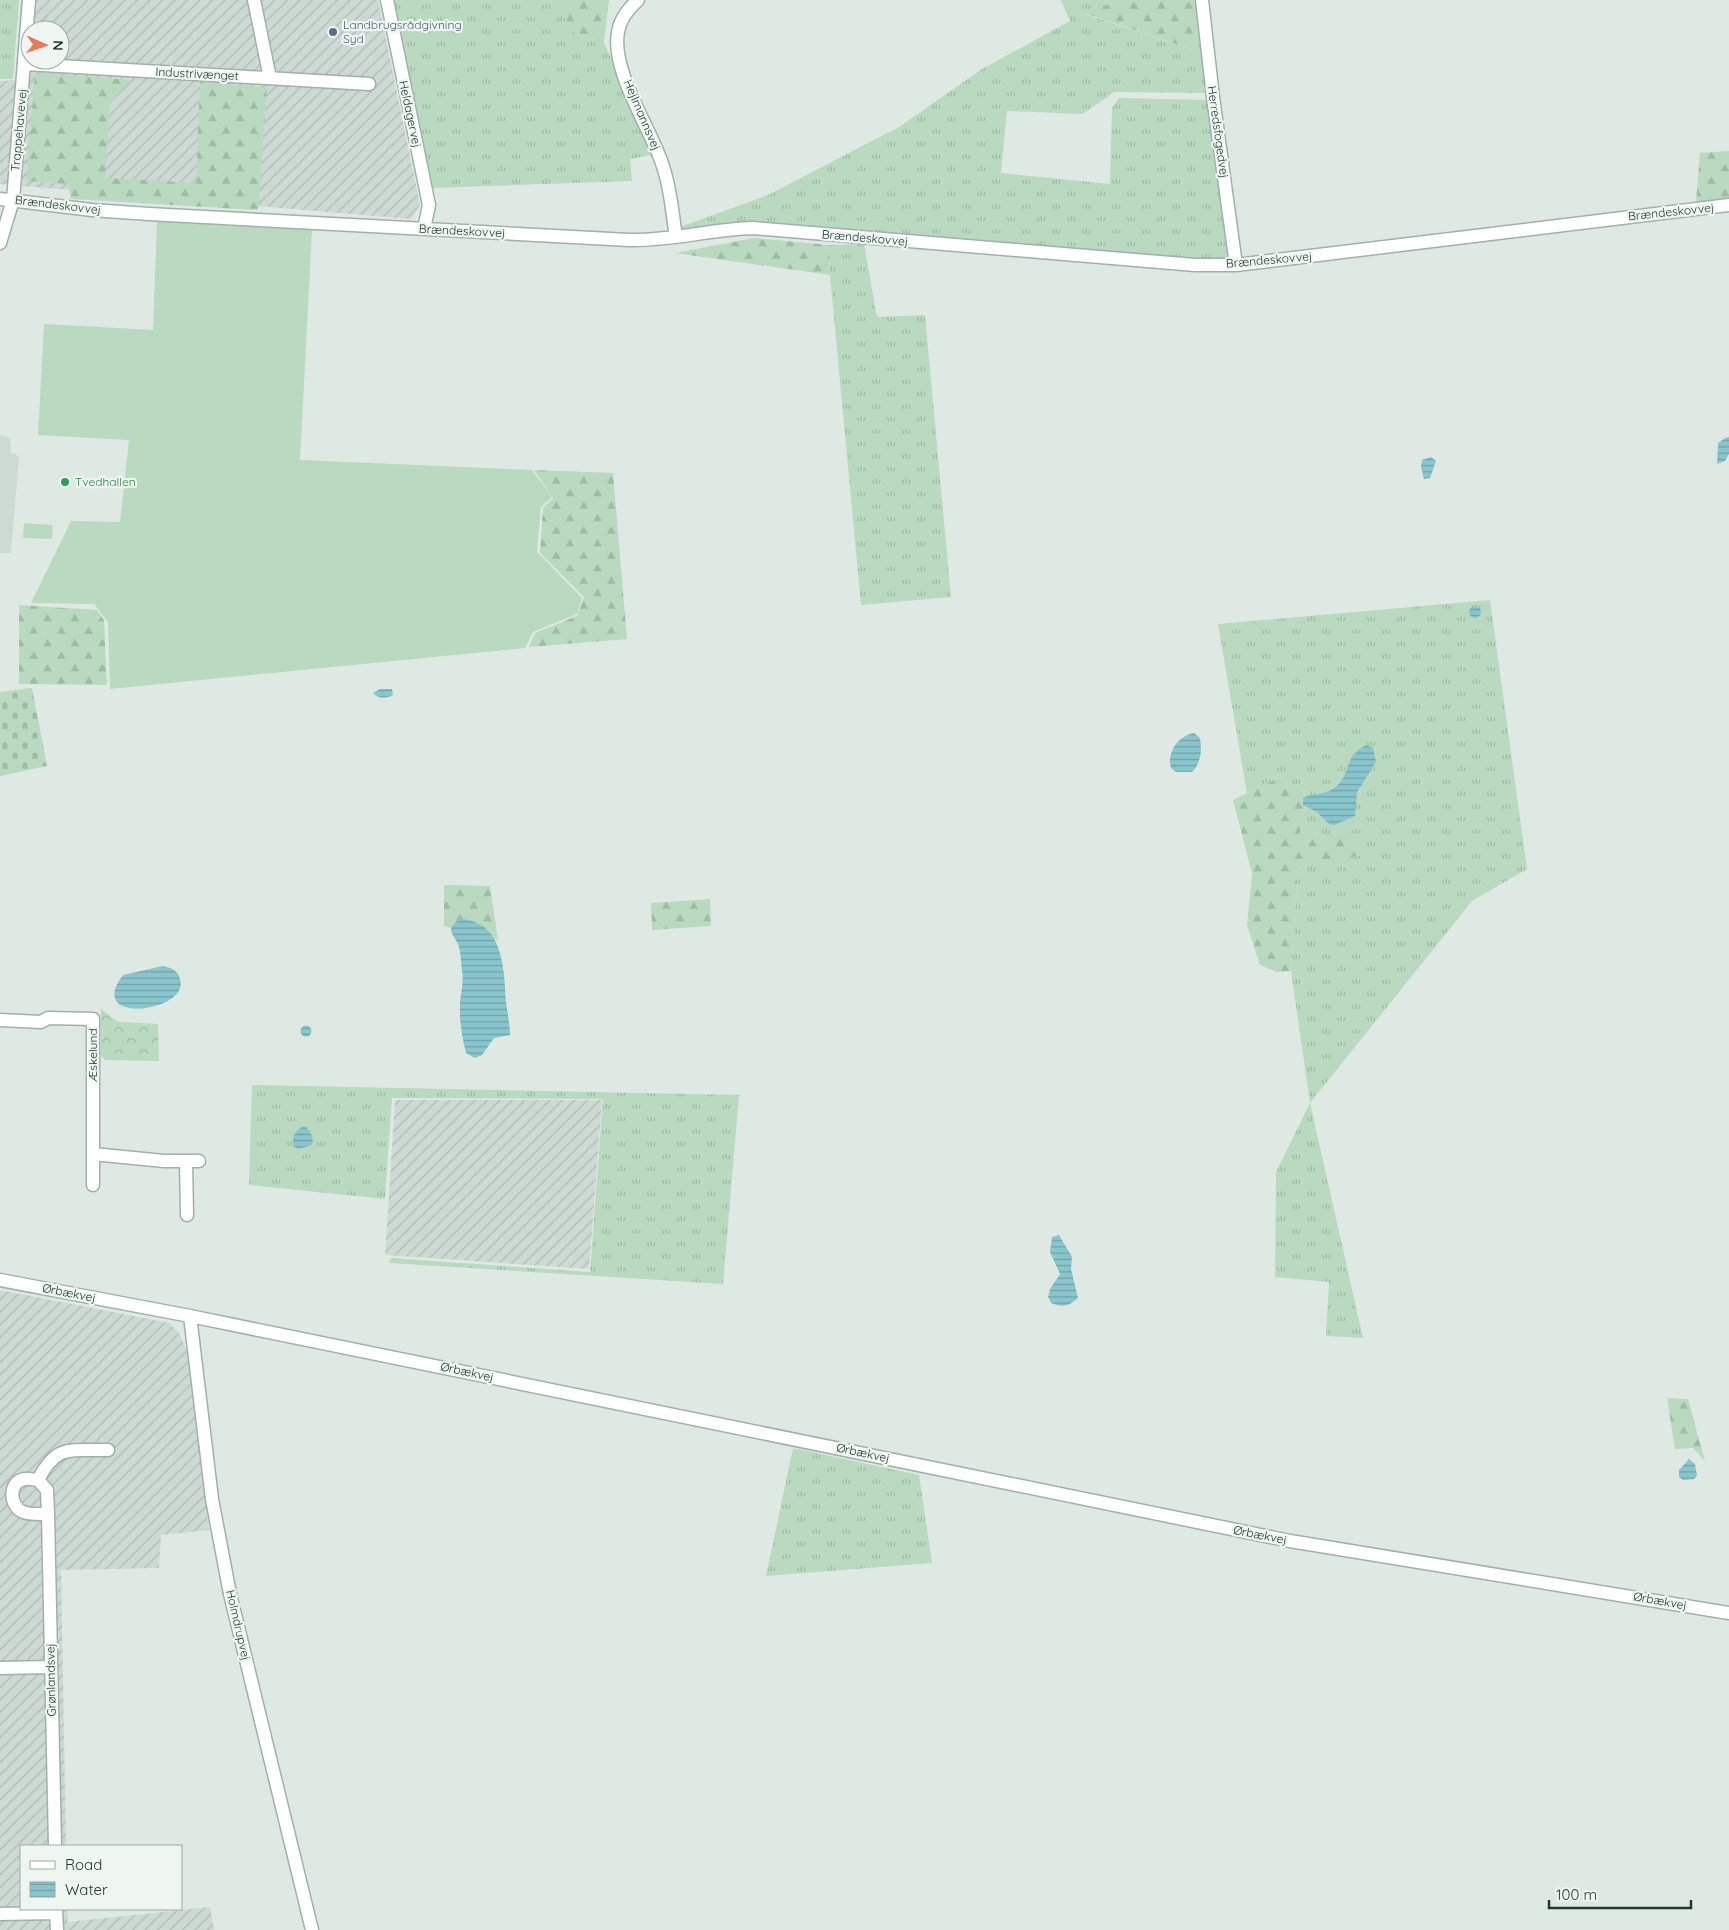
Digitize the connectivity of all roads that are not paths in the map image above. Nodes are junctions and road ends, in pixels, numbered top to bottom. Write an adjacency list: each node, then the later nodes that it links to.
1 (29, 0): 6 (street, Trappehavevej)
2 (254, 0): 9 (street)
3 (387, 0): 14 (street, Heldagervej)
4 (638, 0): 15 (street, Hejlmannsvej)
5 (1202, 0): 17 (street, Herredsfogedvej)
6 (28, 20)
7 (70, 67): 9 (street, Industrivænget)
8 (24, 70): 12 (street, Trappehavevej)
9 (270, 78): 10 (street, Industrivænget)
10 (369, 84)
11 (0, 199): 12 (street, Brændeskovvej)
12 (13, 200): 14 (street, Brændeskovvej); 16 (street, Trappehavevej)
13 (1729, 205): 17 (street, Brændeskovvej)
14 (424, 229): 15 (street, Brændeskovvej)
15 (676, 237): 17 (street, Brændeskovvej)
16 (0, 243)
17 (1236, 264)
18 (0, 1020): 19 (street, Æskelund)
19 (93, 1154): 20 (street); 22 (street, Æskelund)
20 (186, 1160): 21 (street); 23 (street)
21 (199, 1160)
22 (93, 1185)
23 (187, 1215)
24 (0, 1280): 25 (street, Ørbækvej)
25 (190, 1316): 29 (street, Ørbækvej); 36 (street, Holmdrupvej)
26 (108, 1450): 27 (street)
27 (38, 1480): 28 (street, Grønlandsvej); 28 (street)
28 (48, 1514): 30 (street, Grønlandsvej)
29 (1729, 1613)
30 (51, 1667): 31 (street); 32 (street, Grønlandsvej)
31 (0, 1668)
32 (55, 1845)
33 (56, 1911): 34 (street); 35 (street)
34 (0, 1914)
35 (58, 1930)
36 (312, 1930)

